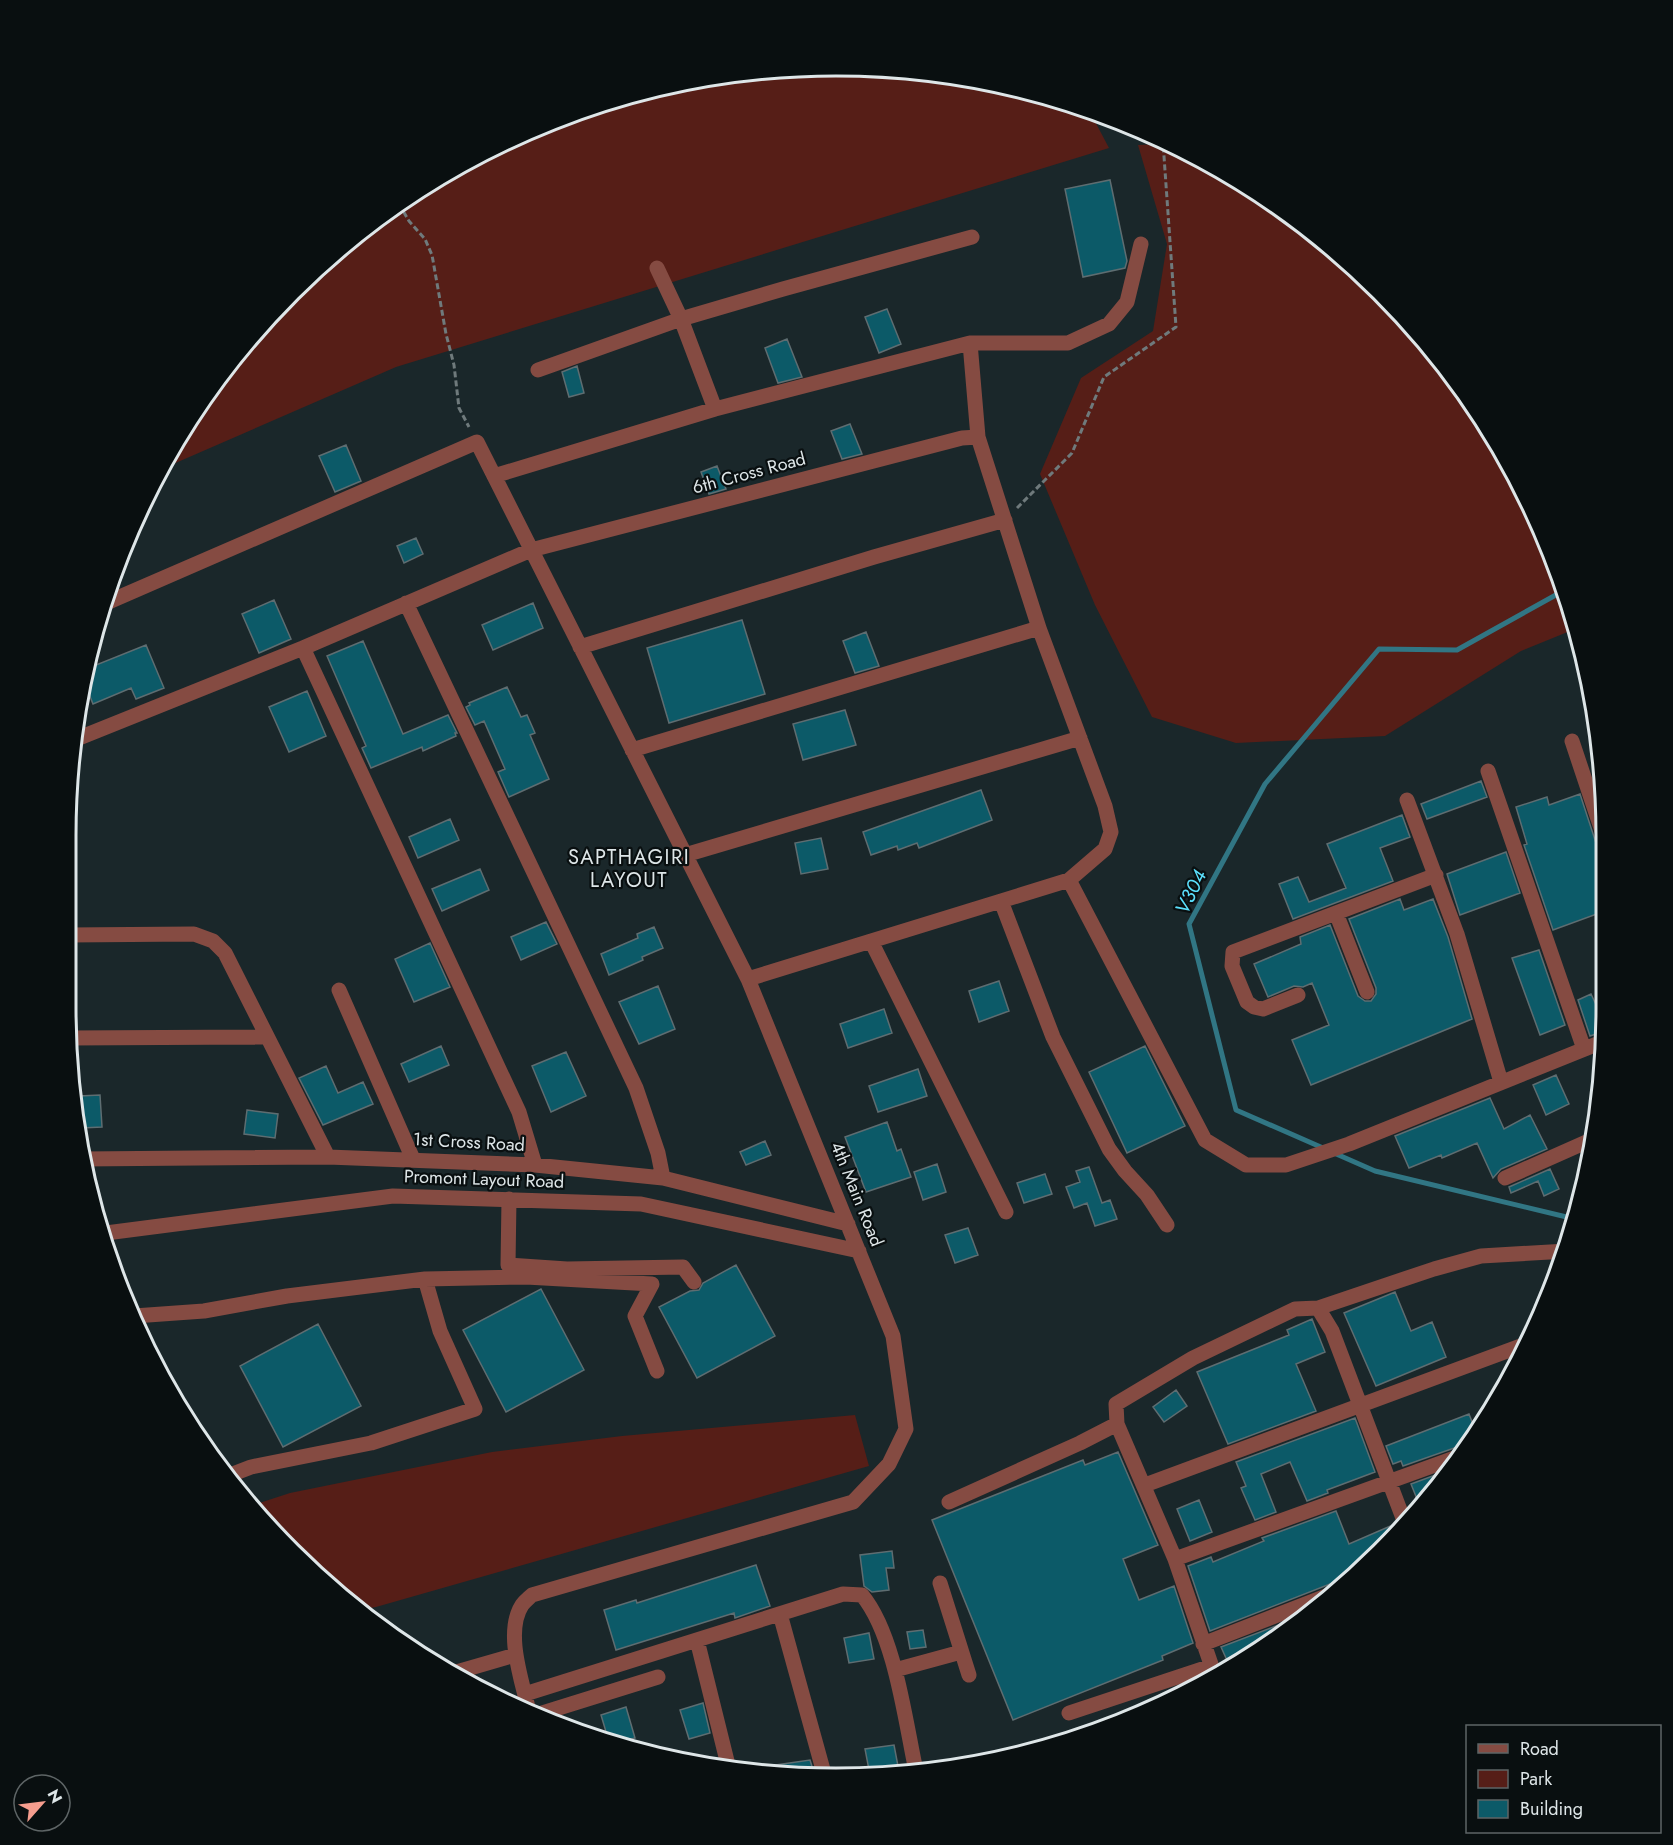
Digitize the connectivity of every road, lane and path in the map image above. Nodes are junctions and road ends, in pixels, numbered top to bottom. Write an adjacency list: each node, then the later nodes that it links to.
1 (1164, 151): 13 (path)
2 (404, 212): 11 (path)
3 (972, 237): 6 (street)
4 (1141, 244): 7 (street)
5 (657, 268): 6 (street)
6 (681, 319): 8 (street); 9 (street)
7 (970, 343): 9 (street); 10 (street)
8 (538, 370)
9 (716, 409): 12 (street)
10 (978, 437): 13 (street); 14 (street, 6th Cross Road)
11 (477, 442): 12 (street, 4th Main Road); 15 (street)
12 (494, 476): 14 (street, 4th Main Road)
13 (1005, 520): 17 (street); 18 (street)
14 (531, 550): 16 (street, 6th Cross Road); 18 (street, 4th Main Road)
15 (115, 599)
16 (406, 603): 19 (street, 6th Cross Road); 49 (street)
17 (1039, 628): 21 (street); 23 (street)
18 (580, 647): 23 (street, 4th Main Road)
19 (303, 648): 20 (street, 6th Cross Road); 47 (street)
20 (83, 736)
21 (1080, 738): 27 (street); 29 (street)
22 (1572, 741): 26 (street)
23 (632, 750): 27 (street, 4th Main Road)
24 (1488, 771): 41 (street)
25 (1407, 800): 28 (street)
26 (1596, 812)
27 (685, 855): 34 (street, 4th Main Road)
28 (1436, 875): 31 (street); 42 (street)
29 (1069, 880): 30 (street); 42 (street)
30 (1001, 901): 33 (street); 53 (street)
31 (1336, 913): 36 (street); 37 (street)
32 (76, 935): 38 (street)
33 (871, 941): 34 (street); 51 (street)
34 (748, 979): 52 (street, 4th Main Road)
35 (339, 990): 46 (street)
36 (1367, 992)
37 (1298, 995)
38 (267, 1037): 39 (street); 44 (street)
39 (77, 1038)
40 (1595, 1045): 41 (street)
41 (1584, 1049): 42 (street)
42 (1501, 1082)
43 (1584, 1143): 48 (street)
44 (328, 1157): 45 (street, 1st Cross Road); 46 (street, 1st Cross Road)
45 (91, 1159)
46 (413, 1159): 47 (street, 1st Cross Road)
47 (535, 1165): 49 (street, 1st Cross Road)
48 (1506, 1178)
49 (663, 1179): 52 (street, 1st Cross Road)
50 (509, 1199): 54 (street, Promont Layout Road); 55 (street, Promont Layout Road); 58 (street)
51 (1006, 1212)
52 (848, 1224): 55 (street, 4th Main Road)
53 (1167, 1225)
54 (111, 1232)
55 (859, 1251): 78 (street, 4th Main Road)
56 (1556, 1252): 59 (street)
57 (425, 1279): 60 (street); 62 (street); 66 (street)
58 (694, 1282)
59 (1318, 1308): 63 (street); 64 (street)
60 (142, 1315)
61 (1517, 1348): 63 (street)
62 (657, 1371)
63 (1360, 1404): 67 (street); 68 (street)
64 (1117, 1424): 68 (street); 69 (street)
65 (1447, 1459): 67 (street)
66 (236, 1473)
67 (1389, 1480): 70 (street); 71 (street)
68 (1145, 1485): 71 (street)
69 (949, 1502)
70 (1402, 1516)
71 (1175, 1559): 76 (street)
72 (940, 1583): 77 (street)
73 (1310, 1602): 76 (street)
74 (780, 1614): 75 (street); 81 (street); 91 (street)
75 (697, 1640): 85 (street); 89 (street)
76 (1203, 1644): 79 (street)
77 (961, 1652): 81 (street); 83 (street)
78 (515, 1655): 80 (street); 85 (street)
79 (1212, 1669)
80 (462, 1670)
81 (895, 1670): 90 (street)
82 (1203, 1674): 88 (street)
83 (969, 1675)
84 (658, 1677): 87 (street)
85 (525, 1694): 86 (street)
86 (528, 1703)
87 (542, 1709)
88 (1069, 1713)
89 (727, 1760)
90 (915, 1764)
91 (822, 1768)

